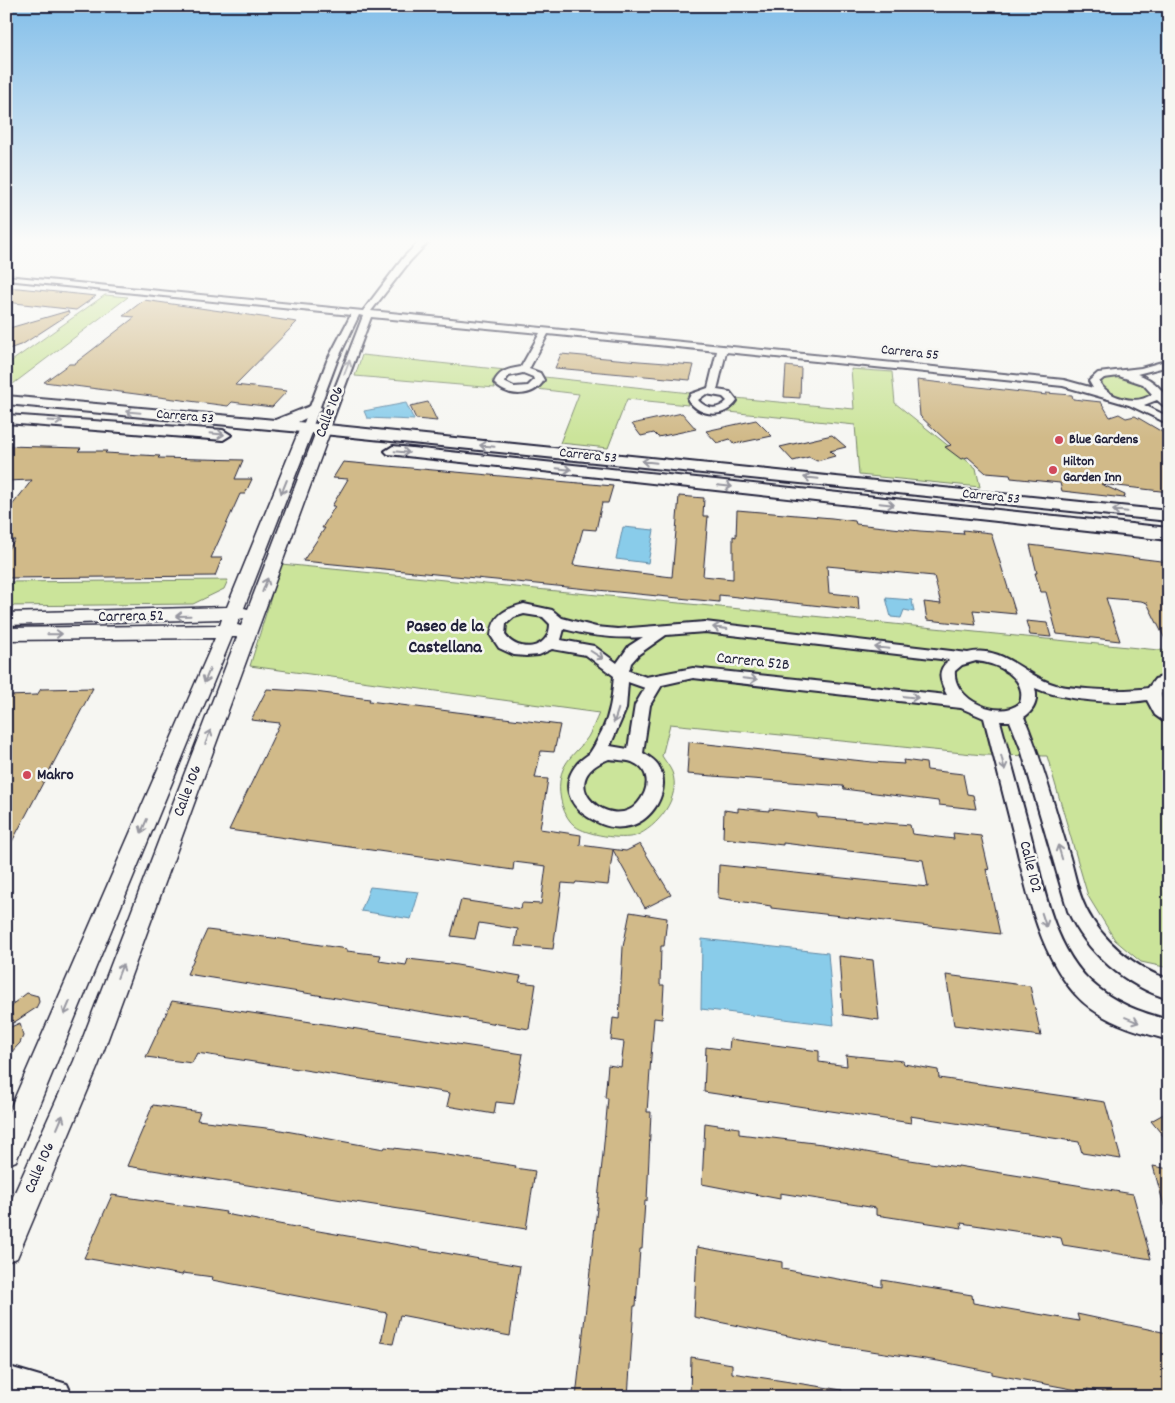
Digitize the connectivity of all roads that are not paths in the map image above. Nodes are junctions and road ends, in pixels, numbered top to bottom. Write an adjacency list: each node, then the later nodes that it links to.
1 (288, 306): 3 (street, Carrera 55)
2 (369, 306): 3 (street, Calle 106)
3 (363, 314): 4 (street, Carrera 55); 5 (street, Calle 106); 20 (street, Calle 106)
4 (389, 316): 5 (street); 6 (street, Carrera 55)
5 (361, 331): 24 (street, Calle 106, one-way to 5)
6 (545, 332): 7 (street, Carrera 55); 9 (street)
7 (722, 350): 13 (street, Carrera 55); 14 (street)
8 (1169, 363): 11 (street)
9 (524, 370)
10 (1169, 370): 15 (street)
11 (1117, 373): 12 (street, Carrera 55); 15 (street)
12 (1096, 377): 13 (street, Carrera 55); 16 (street)
13 (1064, 383): 16 (street, Carrera 55)
14 (712, 391)
15 (1156, 392): 18 (street); 19 (street)
16 (1107, 395): 18 (street, Carrera 55)
17 (6, 400): 23 (main road, Carrera 53, one-way to 17)
18 (1127, 402): 22 (street, Carrera 55)
19 (1169, 407)
20 (315, 408): 23 (main road); 24 (street, Calle 106)
21 (6, 419): 24 (main road, Carrera 53, one-way to 24)
22 (1169, 421)
23 (269, 424): 24 (main road, Carrera 53)
24 (313, 435): 25 (main road, Carrera 53, one-way to 24); 26 (main road, Carrera 53, one-way to 26); 28 (street, Calle 106, one-way to 24); 30 (street, Calle 106, one-way to 30)
25 (1169, 516)
26 (1169, 534)
27 (6, 619): 30 (street, Carrera 52, one-way to 27)
28 (252, 621): 30 (street, Carrera 52); 52 (street, Calle 106, one-way to 28)
29 (557, 622): 31 (street, Carrera 52B); 33 (street); 33 (street, Carrera 52B)
30 (229, 623): 32 (street, Carrera 52, one-way to 30); 51 (street, Calle 106, one-way to 51)
31 (667, 631): 34 (street, Carrera 52B, one-way to 31); 35 (street)
32 (6, 634)
33 (551, 644): 35 (street, Carrera 52B, one-way to 35)
34 (965, 657): 36 (street); 43 (street)
35 (621, 674): 38 (street, Carrera 52B); 47 (street, one-way to 47)
36 (1022, 676): 39 (street); 42 (street)
37 (1169, 681): 40 (street)
38 (656, 683): 43 (street, Carrera 52B, one-way to 43); 48 (street)
39 (1054, 690): 41 (street); 42 (street)
40 (1153, 693): 41 (street); 45 (street)
41 (1131, 697): 45 (street)
42 (1031, 698): 44 (street)
43 (962, 702): 46 (street)
44 (1015, 714): 46 (street); 49 (street, Calle 102, one-way to 44)
45 (1164, 715)
46 (991, 716): 50 (street, Calle 102, one-way to 50)
47 (596, 756): 48 (street); 48 (street)
48 (635, 756)
49 (1169, 989)
50 (1169, 1030)
51 (6, 1151)
52 (6, 1247)
53 (6, 1384): 54 (main road)
54 (54, 1397)

